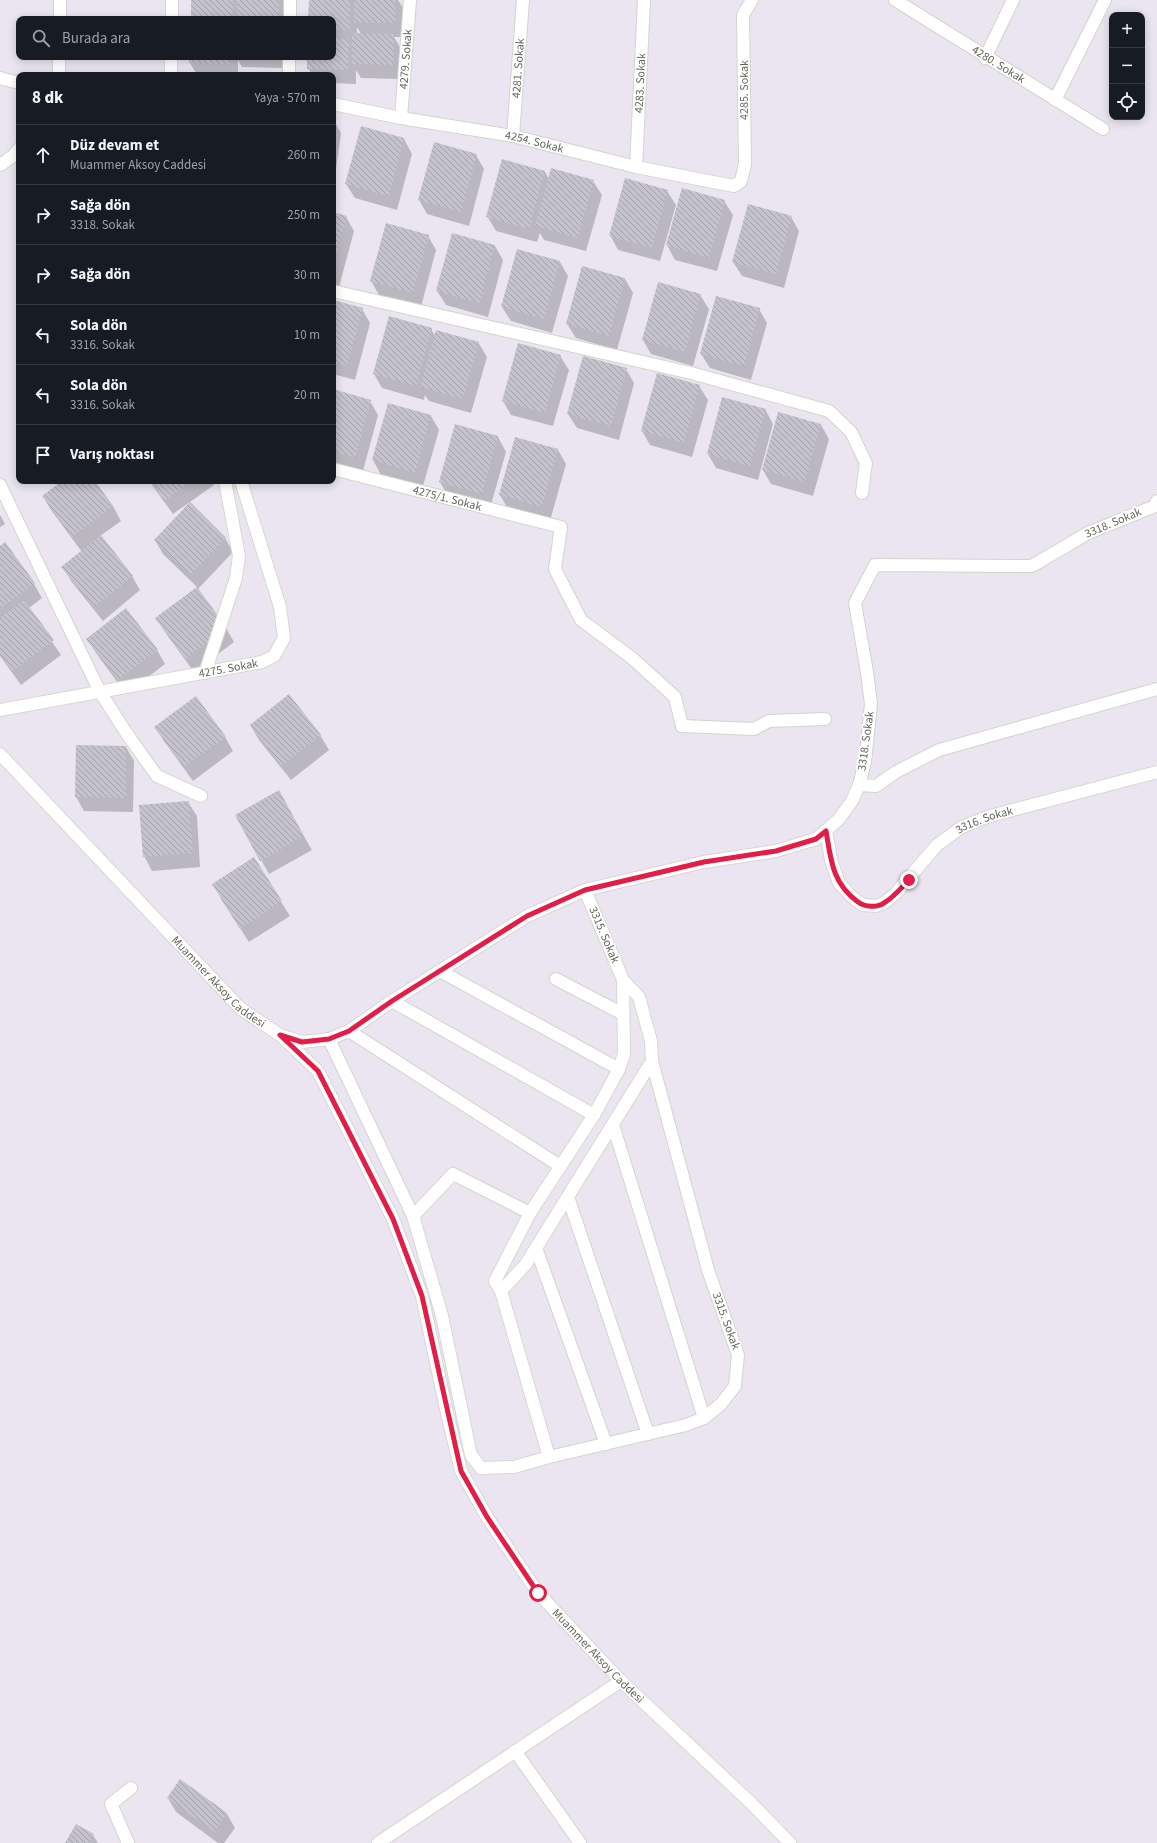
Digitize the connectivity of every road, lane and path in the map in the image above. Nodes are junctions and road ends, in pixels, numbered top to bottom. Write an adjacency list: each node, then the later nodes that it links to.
1 (60, 0): 12 (street)
2 (172, 0): 13 (street)
3 (290, 0): 14 (street)
4 (410, 0): 26 (street, 4279. Sokak)
5 (524, 0): 28 (street, 4281. Sokak)
6 (644, 0): 31 (street, 4283. Sokak)
7 (752, 0): 32 (street, 4285. Sokak)
8 (895, 0): 11 (street, 4280. Sokak)
9 (1013, 0): 15 (street)
10 (1105, 0): 24 (street)
11 (912, 4): 15 (street, 4280. Sokak)
12 (60, 16)
13 (172, 16)
14 (290, 16)
15 (986, 58): 24 (street, 4280. Sokak)
16 (59, 60): 19 (street)
17 (171, 60): 20 (street)
18 (289, 60): 21 (street)
19 (59, 72)
20 (171, 72)
21 (289, 72)
22 (0, 78): 23 (street)
23 (16, 82)
24 (1055, 100): 27 (street, 4280. Sokak)
25 (336, 105): 26 (street, 4254. Sokak)
26 (401, 118): 28 (street, 4254. Sokak)
27 (1103, 129)
28 (513, 136): 31 (street, 4254. Sokak)
29 (16, 152): 30 (street)
30 (0, 165)
31 (636, 167): 32 (street, 4254. Sokak)
32 (734, 186)
33 (336, 292): 38 (street)
34 (336, 469): 44 (street, 4275/1. Sokak)
35 (226, 484): 40 (street)
36 (242, 484): 40 (street, 4275. Sokak)
37 (0, 485): 42 (street)
38 (862, 493)
39 (1157, 501): 47 (street, 3318. Sokak)
40 (205, 673): 42 (street, 4275. Sokak)
41 (1157, 689): 47 (street)
42 (100, 692): 43 (street, 4275. Sokak); 48 (street)
43 (0, 710)
44 (825, 719)
45 (0, 754): 57 (street, Muammer Aksoy Caddesi)
46 (1157, 772): 49 (street, 3316. Sokak)
47 (858, 786): 49 (street, 3318. Sokak)
48 (201, 796)
49 (826, 831): 50 (street, 3318. Sokak)
50 (585, 890): 51 (street, 3318. Sokak); 53 (street, 3315. Sokak)
51 (440, 971): 54 (street, 3318. Sokak); 60 (street)
52 (556, 979): 55 (street)
53 (623, 980): 55 (street); 59 (street, 3315. Sokak)
54 (392, 1001): 56 (street, 3318. Sokak); 61 (street)
55 (623, 1014): 60 (street)
56 (349, 1031): 58 (street, 3318. Sokak); 63 (street)
57 (280, 1035): 58 (street, 3318. Sokak); 73 (street, Muammer Aksoy Caddesi)
58 (329, 1039): 66 (street)
59 (652, 1061): 62 (street); 69 (street, 3315. Sokak)
60 (619, 1069): 61 (street)
61 (594, 1115): 63 (street)
62 (613, 1125): 64 (street); 69 (street)
63 (560, 1166): 65 (street)
64 (568, 1197): 67 (street); 70 (street)
65 (530, 1213): 66 (street); 68 (street)
66 (413, 1216): 72 (street, 3315. Sokak)
67 (536, 1248): 68 (street); 71 (street)
68 (501, 1291): 72 (street)
69 (704, 1418): 70 (street, 3315. Sokak)
70 (648, 1434): 71 (street, 3315. Sokak)
71 (606, 1444): 72 (street, 3315. Sokak)
72 (549, 1457)
73 (621, 1681): 74 (street); 79 (street, Muammer Aksoy Caddesi)
74 (515, 1751): 77 (street); 78 (street)
75 (131, 1788): 76 (street)
76 (128, 1843)
77 (378, 1843)
78 (580, 1843)
79 (790, 1843)

